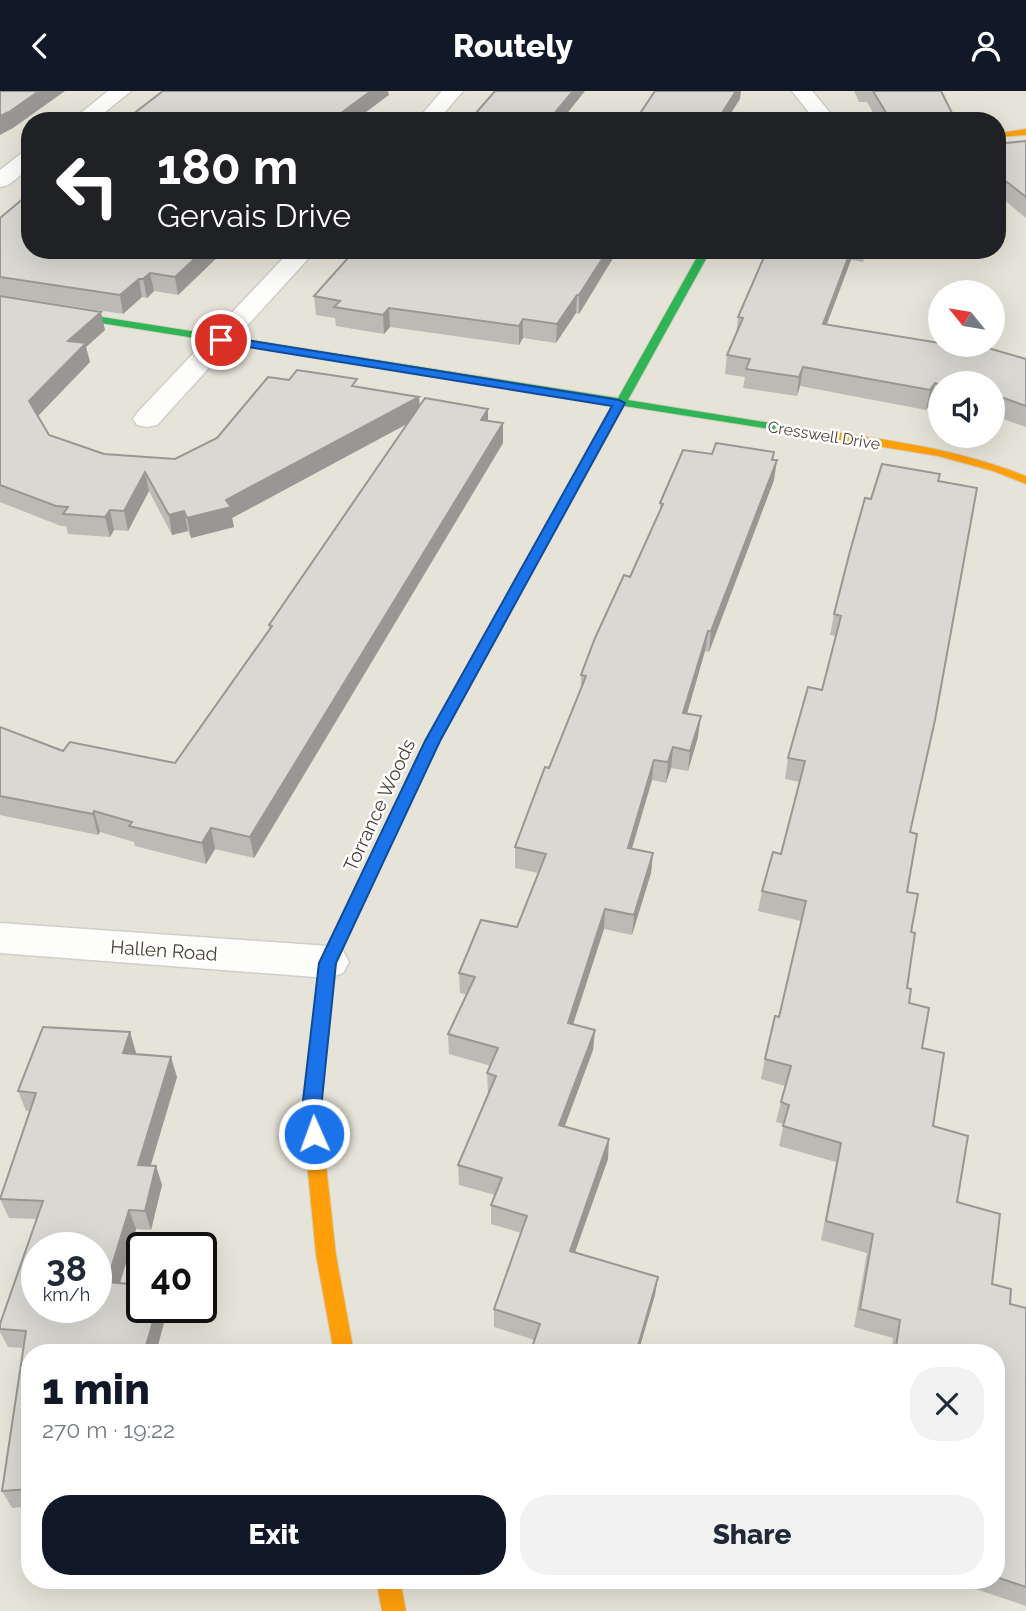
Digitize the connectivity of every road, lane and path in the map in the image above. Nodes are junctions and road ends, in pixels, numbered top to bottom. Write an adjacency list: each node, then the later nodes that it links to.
1 (121, 91): 4 (street)
2 (453, 91): 5 (street)
3 (803, 91): 6 (street)
4 (92, 112)
5 (434, 112)
6 (820, 112)
7 (1026, 132): 8 (street)
8 (1006, 134)
9 (21, 165): 10 (street)
10 (0, 180)
11 (296, 259): 14 (street)
12 (701, 259): 15 (street, Torrance Woods)
13 (0, 304): 14 (street, Cresswell Drive)
14 (221, 340): 15 (street, Cresswell Drive); 16 (street)
15 (619, 403): 17 (street, Cresswell Drive); 19 (street, Torrance Woods)
16 (147, 419)
17 (1026, 480)
18 (0, 937): 19 (street, Hallen Road)
19 (328, 963): 20 (street, Torrance Woods)
20 (342, 1344)
21 (390, 1589): 22 (street)
22 (394, 1611)

